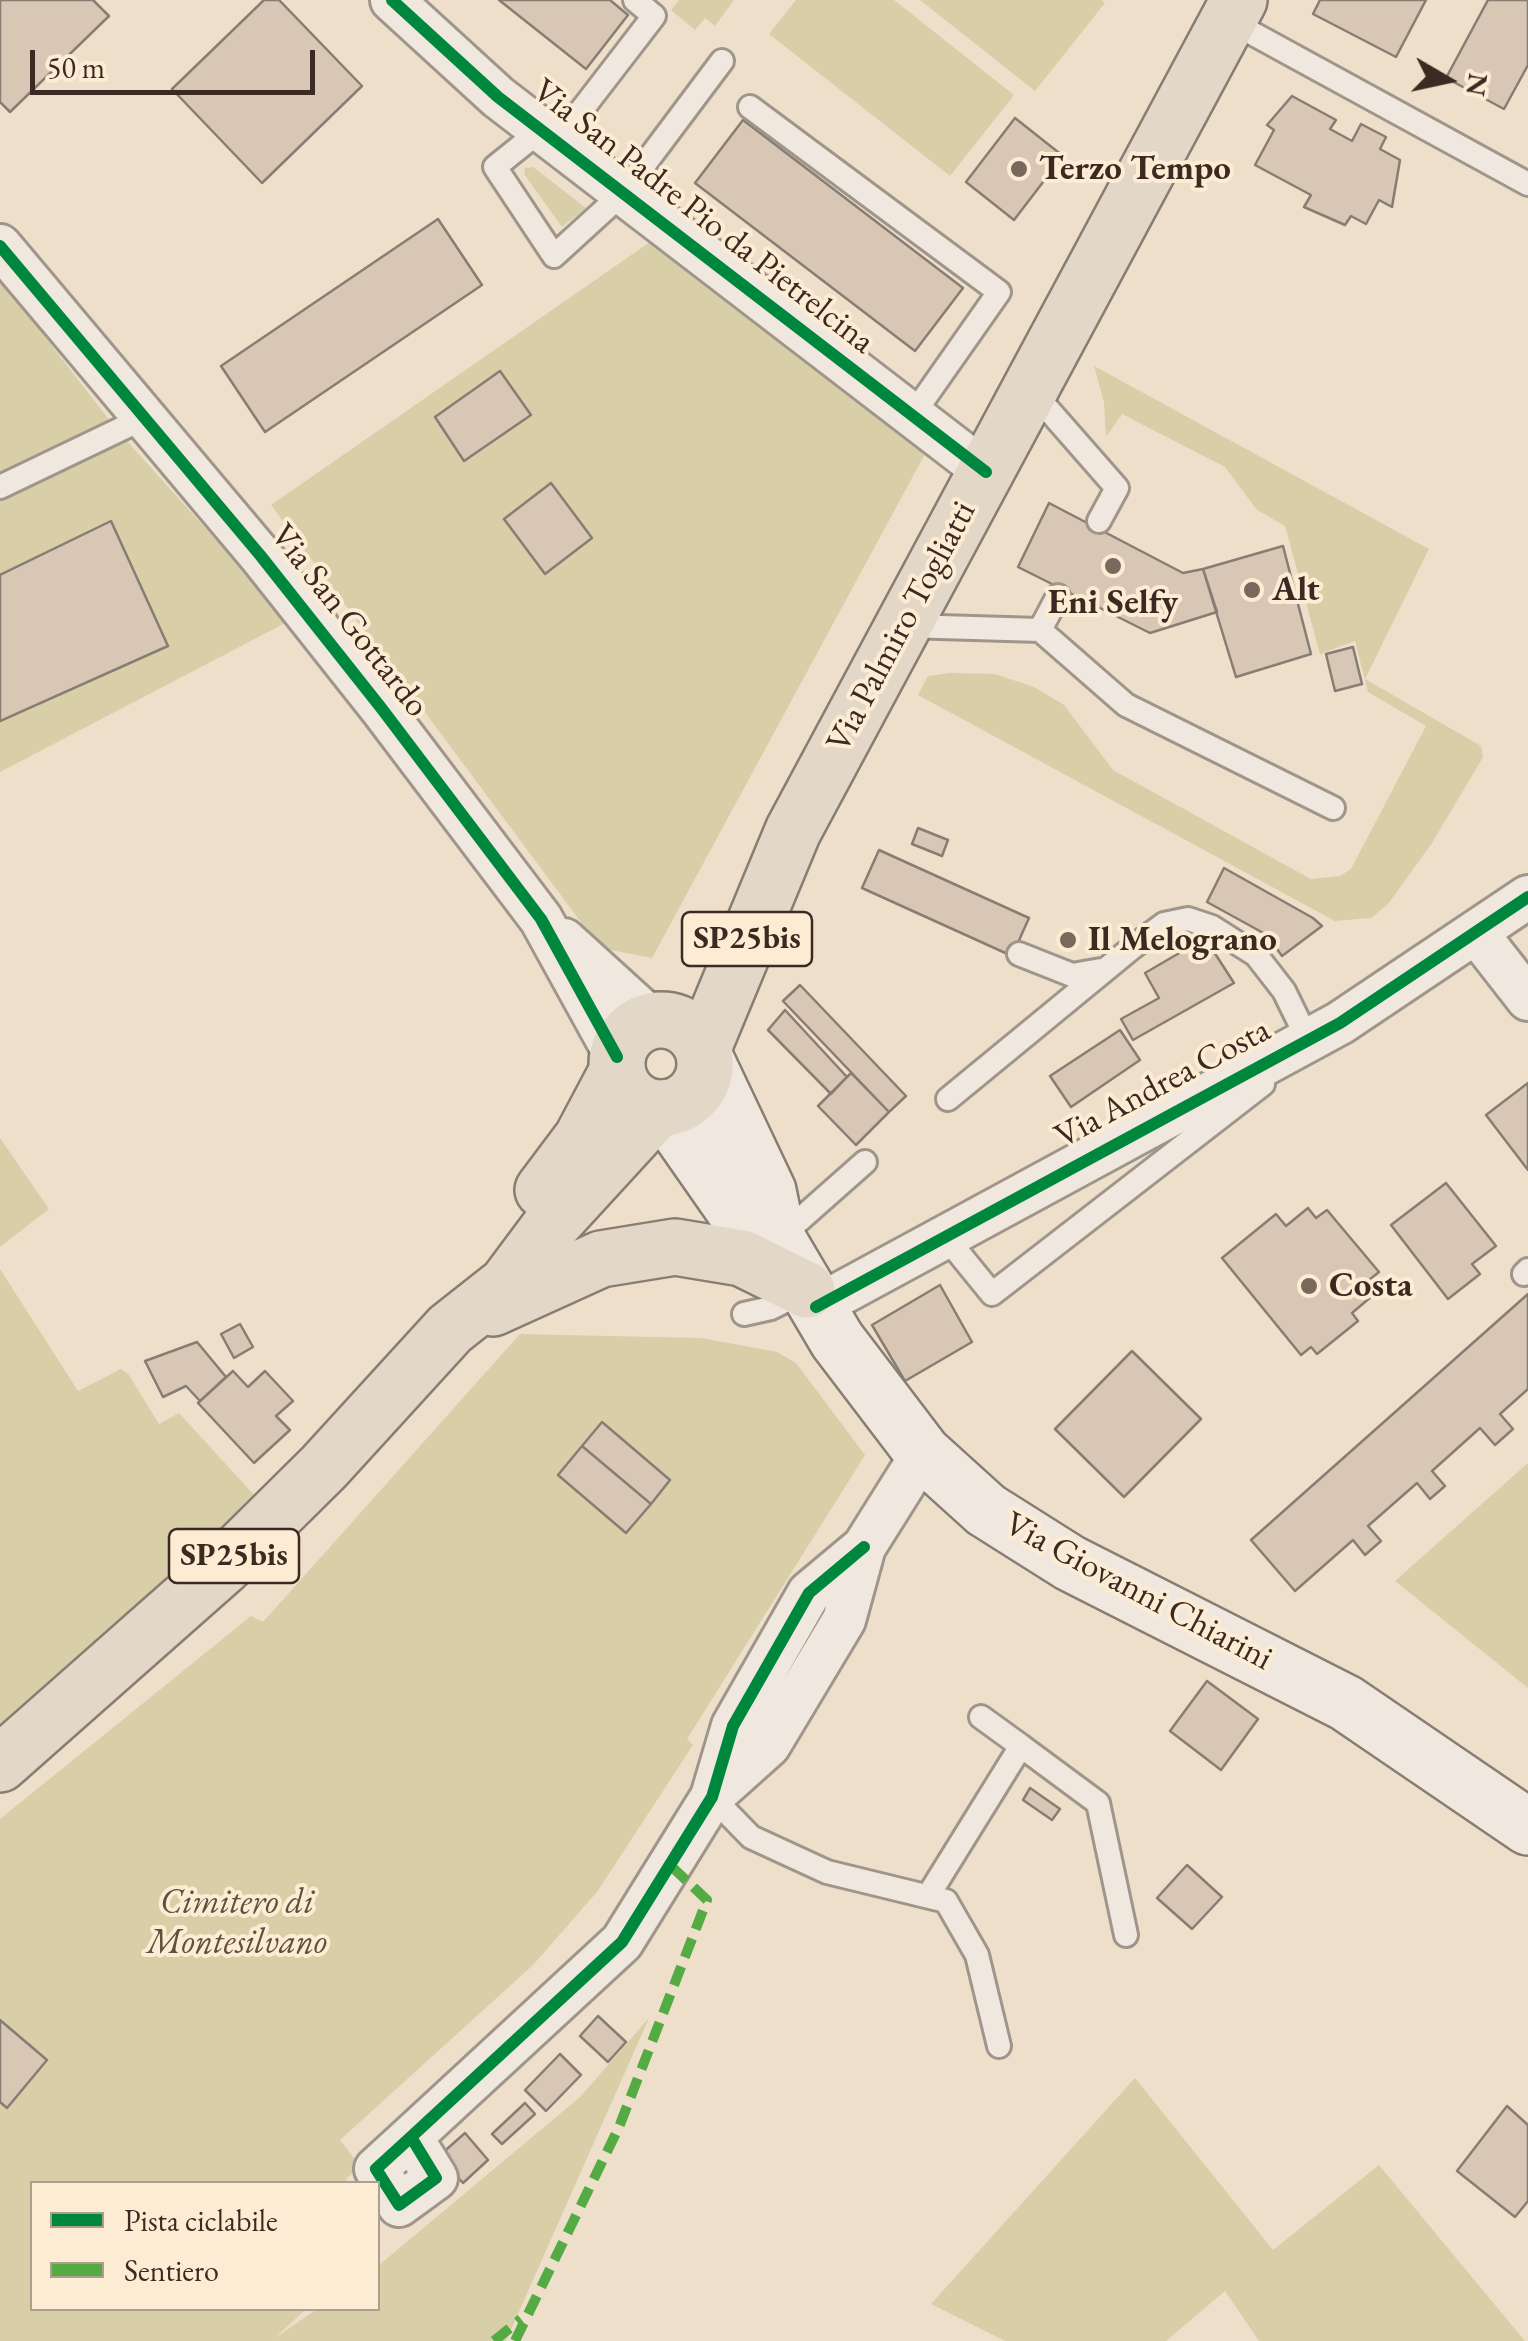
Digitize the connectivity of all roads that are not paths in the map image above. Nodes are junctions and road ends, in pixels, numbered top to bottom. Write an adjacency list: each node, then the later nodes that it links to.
1 (392, 0): 6 (street, Via San Padre Pio da Pietrelcina)
2 (635, 0): 6 (lane)
3 (1233, 10): 7 (lane); 10 (main road, Via Palmiro Togliatti / SP25bis)
4 (722, 61): 8 (lane)
5 (750, 107): 11 (lane)
6 (549, 136): 8 (street, Via San Padre Pio da Pietrelcina); 8 (lane)
7 (1528, 184)
8 (623, 193): 11 (street, Via San Padre Pio da Pietrelcina)
9 (0, 246): 12 (street, Via San Gottardo)
10 (1030, 389): 13 (main road, Via Palmiro Togliatti / SP25bis); 15 (lane)
11 (912, 416): 13 (street, Via San Padre Pio da Pietrelcina)
12 (144, 418): 14 (lane); 27 (street, Via San Gottardo)
13 (986, 472): 17 (main road, Via Palmiro Togliatti / SP25bis)
14 (0, 487)
15 (1099, 521)
16 (1058, 596): 18 (lane)
17 (903, 626): 18 (lane); 20 (main road, Via Palmiro Togliatti / SP25bis)
18 (1040, 630): 19 (lane)
19 (1333, 808)
20 (793, 831): 27 (main road, Via Palmiro Togliatti / SP25bis); 28 (main road, Via Palmiro Togliatti / SP25bis)
21 (1528, 897): 22 (street, Via Andrea Costa)
22 (1478, 935): 25 (street); 26 (street, Via Andrea Costa)
23 (1019, 954): 24 (lane)
24 (1104, 970): 26 (lane); 29 (lane)
25 (1528, 1000)
26 (1324, 1031): 32 (street, Via Andrea Costa); 32 (lane)
27 (635, 1042): 28 (main road); 30 (main road); 36 (main road, Via Palmiro Togliatti / SP25bis)
28 (704, 1053): 30 (main road); 33 (main road, Via Giovanni Chiarini)
29 (948, 1099)
30 (661, 1108): 33 (main road, Via Giovanni Chiarini); 36 (main road, Via Palmiro Togliatti / SP25bis)
31 (865, 1162): 33 (lane)
32 (944, 1234): 34 (street, Via Andrea Costa)
33 (778, 1240): 34 (main road, Via Giovanni Chiarini)
34 (811, 1298): 35 (lane); 36 (main road); 37 (main road, Via Giovanni Chiarini)
35 (744, 1314)
36 (450, 1330): 40 (main road, Via Palmiro Togliatti / SP25bis)
37 (923, 1453): 41 (street); 42 (main road, Via Giovanni Chiarini)
38 (980, 1717): 39 (lane)
39 (1021, 1746): 43 (lane); 44 (lane)
40 (0, 1764)
41 (712, 1797): 43 (lane); 46 (street)
42 (1528, 1827)
43 (928, 1896): 45 (lane)
44 (1126, 1935)
45 (999, 2046)
46 (411, 2136)

